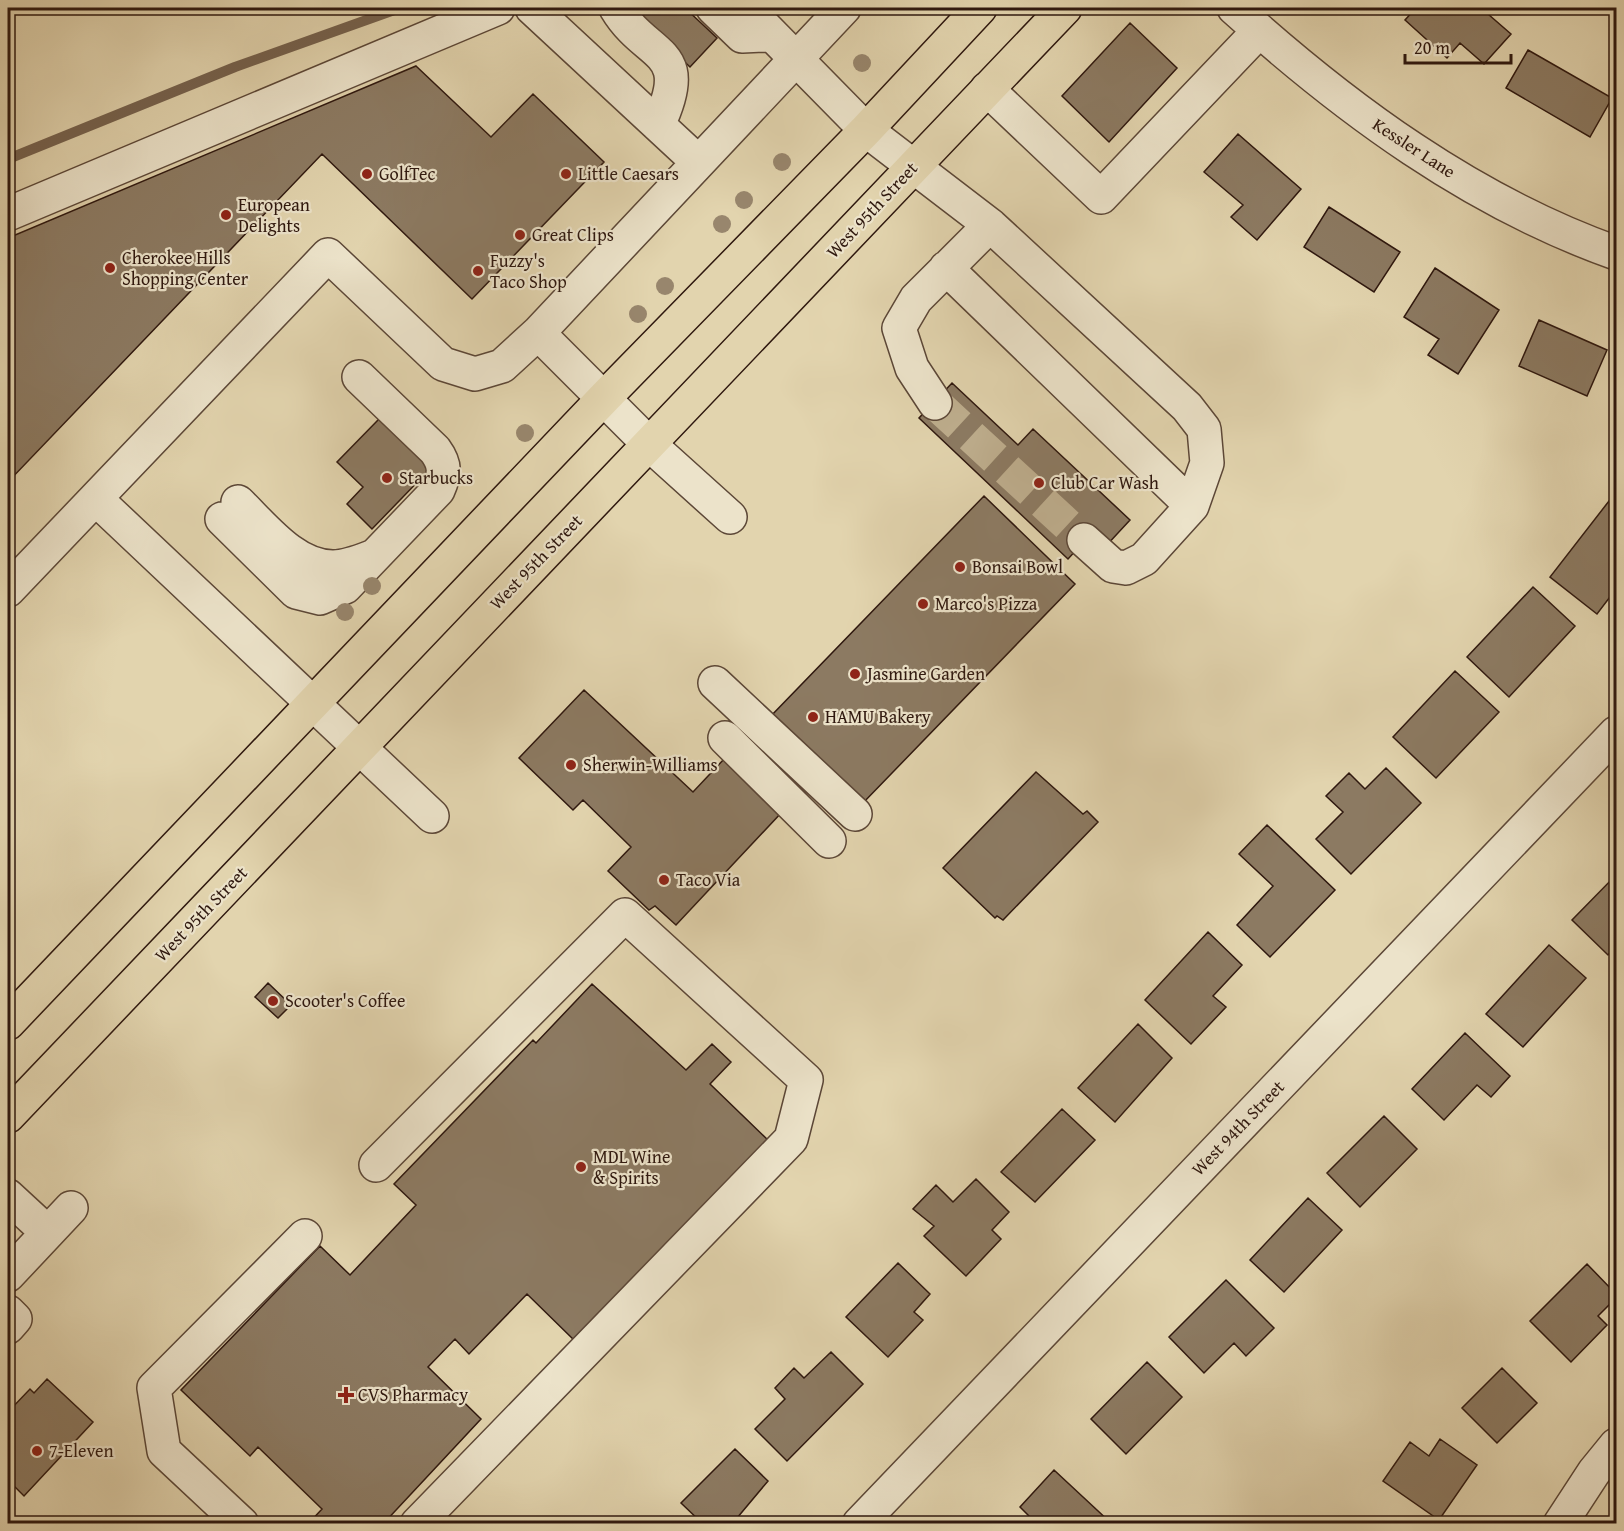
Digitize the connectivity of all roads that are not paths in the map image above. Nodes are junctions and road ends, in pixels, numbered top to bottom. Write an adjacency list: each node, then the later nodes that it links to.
1 (498, 8): 18 (street)
2 (532, 8): 14 (street)
3 (616, 8): 14 (street)
4 (713, 8): 11 (street)
5 (746, 8): 11 (street)
6 (844, 8): 12 (street)
7 (980, 8): 15 (main road)
8 (1065, 8): 13 (main road, West 95th Street)
9 (1234, 8): 10 (street, Kessler Lane)
10 (1259, 31): 13 (street); 20 (street, Kessler Lane)
11 (773, 35): 12 (street)
12 (796, 58): 15 (street); 16 (street)
13 (987, 89): 17 (main road, West 95th Street)
14 (658, 124): 16 (street)
15 (866, 130): 17 (street); 24 (main road)
16 (698, 162): 22 (street)
17 (913, 166): 19 (street); 26 (main road, West 95th Street)
18 (8, 214)
19 (990, 225): 21 (street); 28 (street)
20 (1617, 253)
21 (946, 268): 25 (street); 28 (street)
22 (538, 333): 24 (street); 27 (street)
23 (359, 377): 29 (street)
24 (605, 397): 26 (street); 34 (main road)
25 (935, 403)
26 (650, 444): 30 (street); 37 (main road, West 95th Street)
27 (96, 499): 32 (street); 34 (street)
28 (1192, 507): 31 (street)
29 (230, 511)
30 (730, 517)
31 (1084, 540)
32 (8, 590)
33 (715, 683): 38 (street)
34 (313, 703): 37 (street); 41 (main road)
35 (1617, 733): 54 (street, West 94th Street)
36 (725, 738): 40 (street)
37 (360, 747): 39 (street); 42 (main road, West 95th Street)
38 (855, 814)
39 (432, 816)
40 (829, 841)
41 (8, 1023)
42 (8, 1116)
43 (376, 1165): 53 (street)
44 (8, 1196): 47 (street)
45 (70, 1208): 47 (street)
46 (305, 1236): 52 (street)
47 (44, 1247): 48 (street)
48 (8, 1275)
49 (8, 1312): 50 (street)
50 (8, 1327)
51 (1617, 1445): 55 (street)
52 (242, 1524)
53 (417, 1524)
54 (859, 1524)
55 (1560, 1524)

